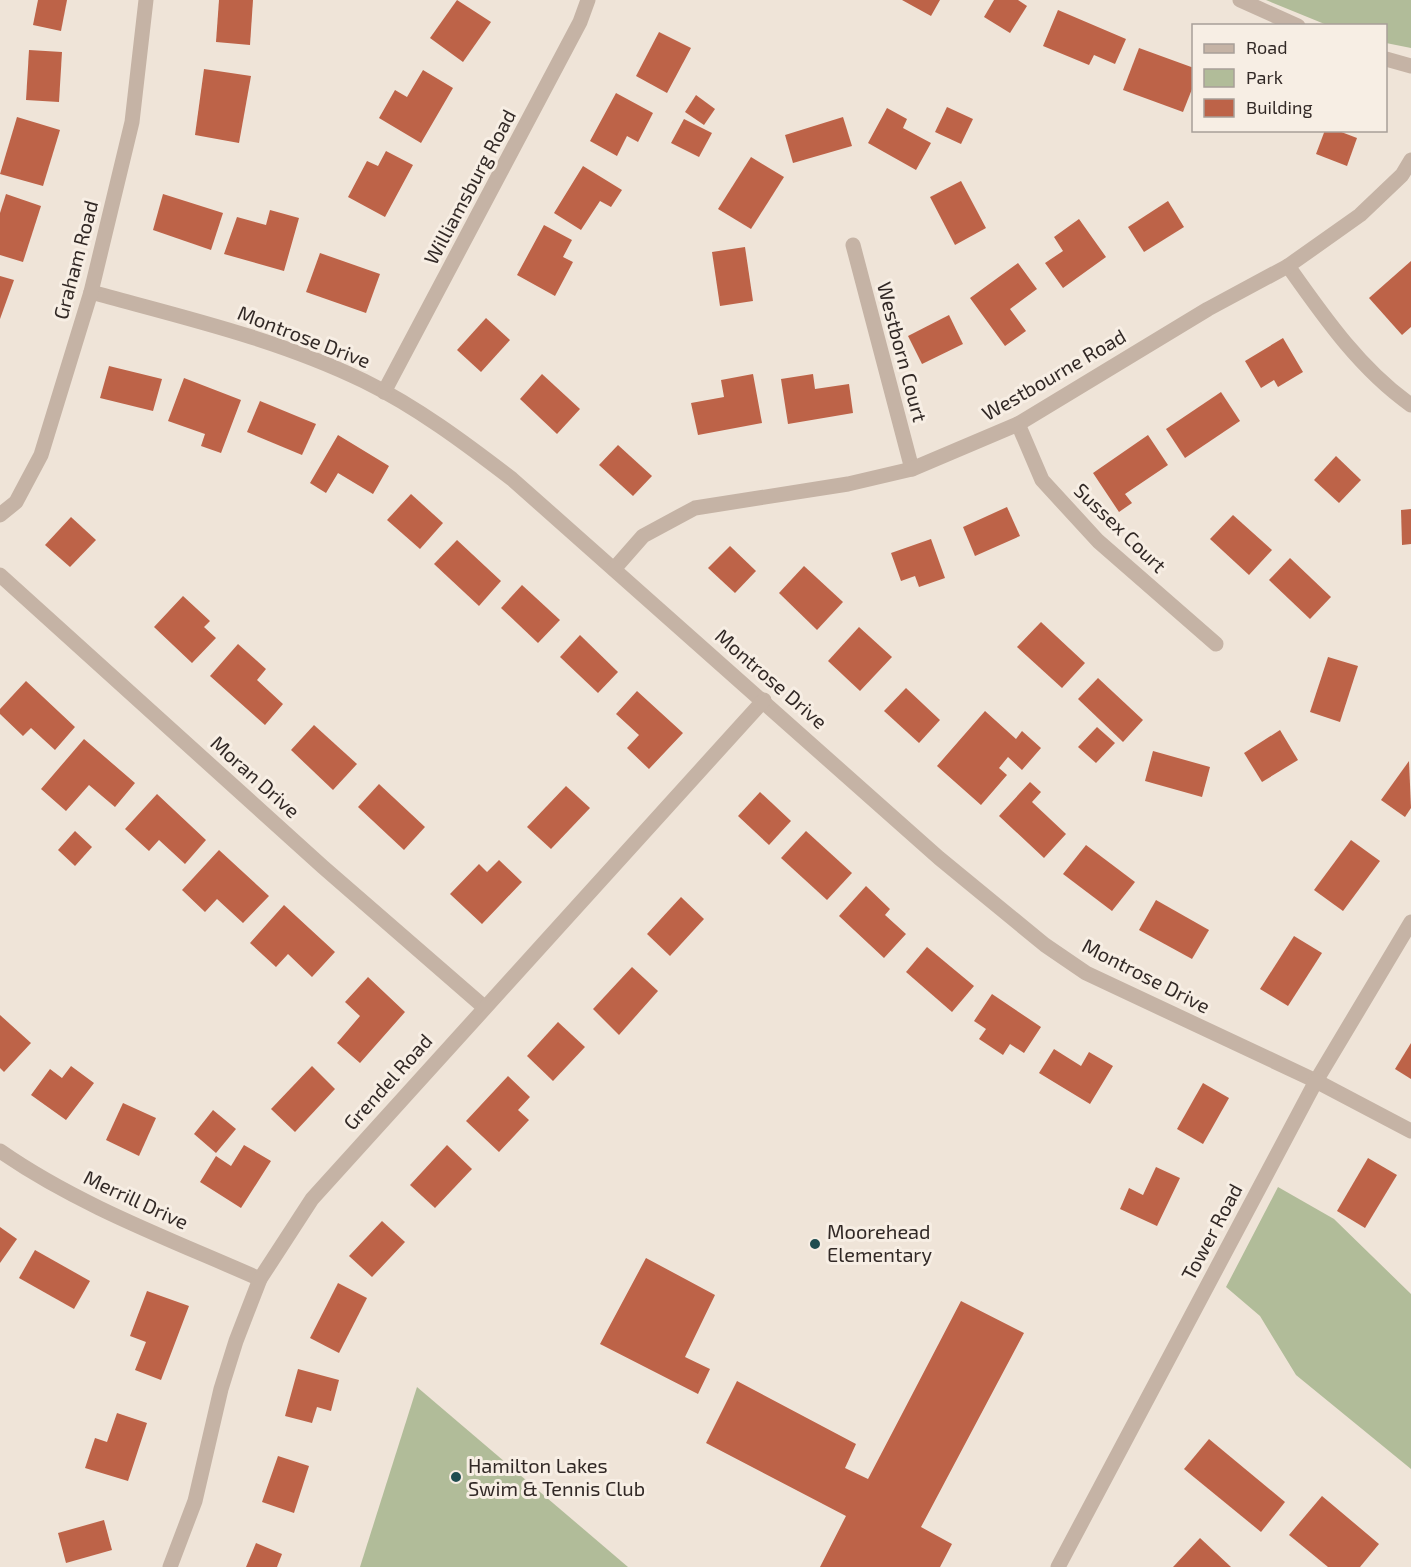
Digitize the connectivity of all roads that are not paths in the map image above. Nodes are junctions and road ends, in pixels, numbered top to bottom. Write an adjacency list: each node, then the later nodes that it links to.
1 (146, 0): 10 (street, Graham Road)
2 (588, 0): 11 (street, Williamsburg Road)
3 (1240, 0): 4 (street)
4 (1294, 24)
5 (1387, 60): 6 (street)
6 (1411, 66)
7 (1411, 160): 9 (street, Westbourne Road)
8 (853, 245): 14 (street, Westborn Court)
9 (1288, 266): 12 (street); 13 (street, Westbourne Road)
10 (91, 292): 11 (street, Montrose Drive); 15 (street, Graham Road)
11 (384, 392): 16 (street, Montrose Drive)
12 (1411, 405)
13 (1018, 424): 14 (street, Westbourne Road); 18 (street, Sussex Court)
14 (912, 469): 16 (street, Westbourne Road)
15 (0, 514)
16 (614, 569): 19 (street, Montrose Drive)
17 (0, 575): 21 (street, Moran Drive)
18 (1216, 644)
19 (764, 700): 21 (street, Grendel Road); 22 (street, Montrose Drive)
20 (1411, 922): 22 (street, Tower Road)
21 (484, 1007): 25 (street, Grendel Road)
22 (1316, 1081): 23 (street, Montrose Drive); 27 (street, Tower Road)
23 (1411, 1131)
24 (0, 1151): 25 (street, Merrill Drive)
25 (260, 1279): 26 (street, Grendel Road)
26 (170, 1567)
27 (1058, 1567)

